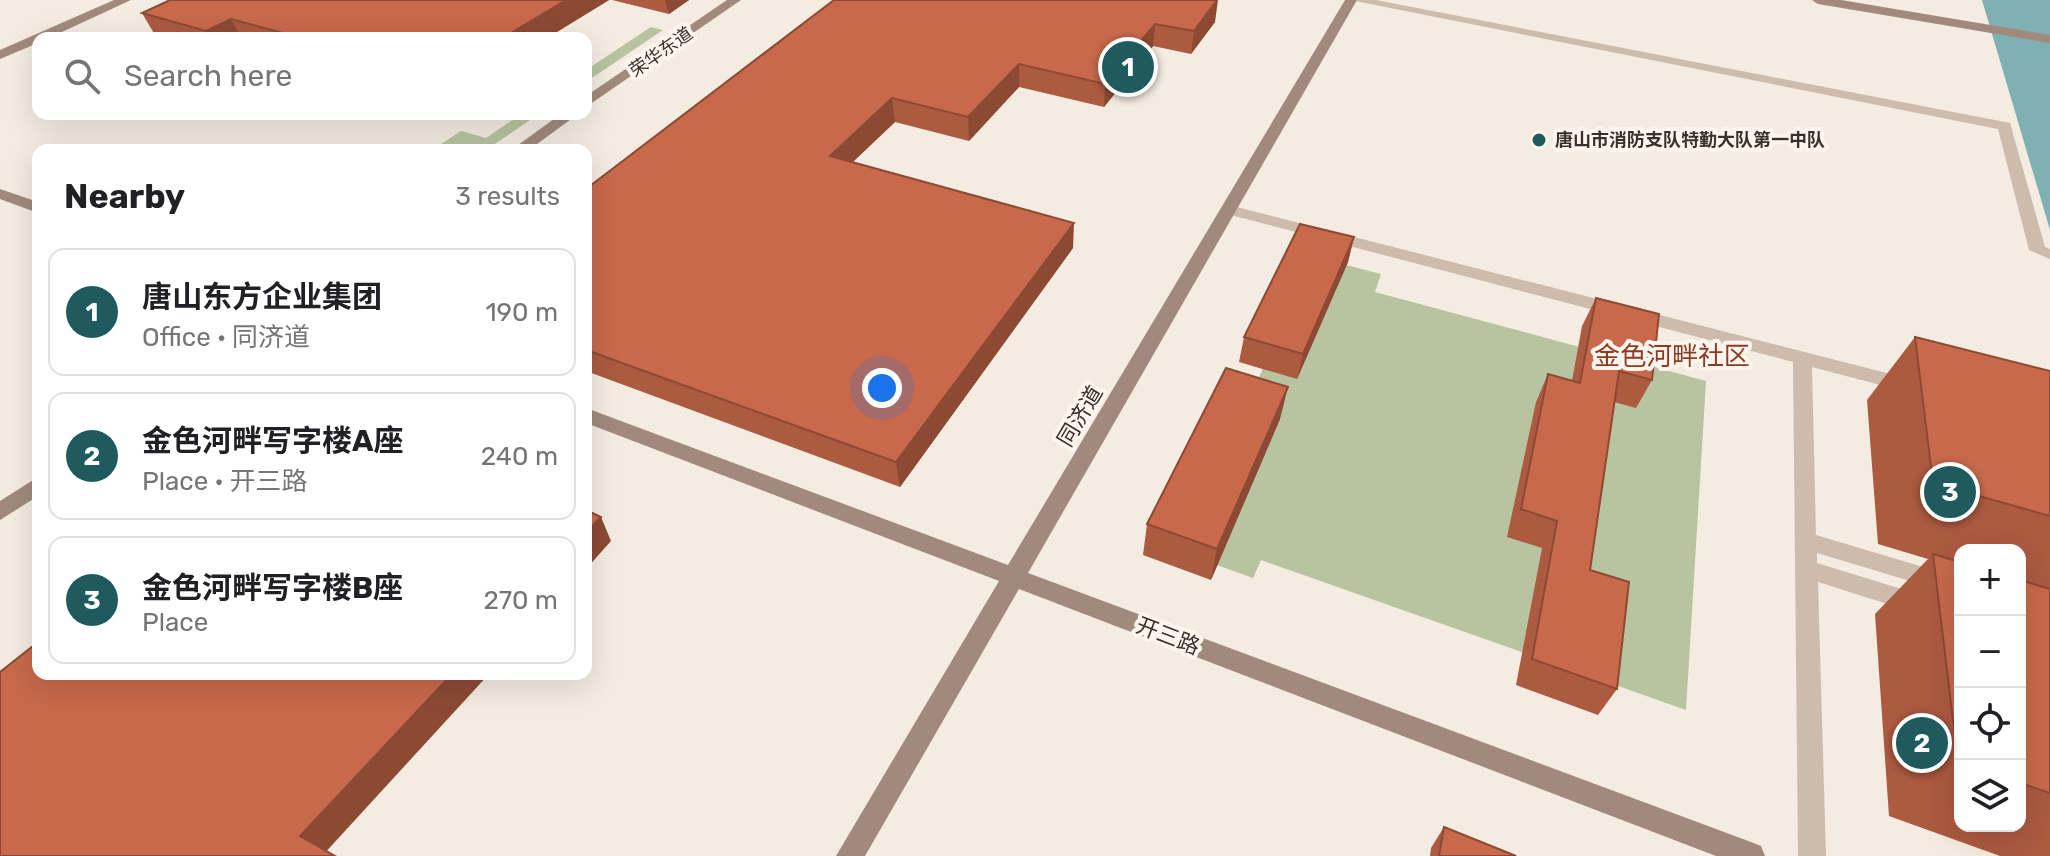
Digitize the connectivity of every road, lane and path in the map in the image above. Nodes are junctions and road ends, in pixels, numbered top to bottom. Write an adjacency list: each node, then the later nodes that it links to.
1 (125, 0): 8 (street)
2 (735, 0): 12 (street, 荣华东道)
3 (1354, 0): 17 (street, 同济道); 18 (street)
4 (1818, 0): 6 (street)
5 (1868, 0): 6 (street)
6 (1976, 22): 7 (street); 9 (street)
7 (2050, 30)
8 (52, 32)
9 (2050, 39)
10 (32, 41): 11 (street)
11 (0, 55)
12 (592, 99)
13 (562, 120): 14 (street)
14 (528, 144)
15 (0, 194): 16 (street)
16 (32, 206)
17 (1229, 210): 19 (street); 26 (street, 同济道)
18 (2043, 252)
19 (1802, 359): 20 (street); 24 (street)
20 (1926, 390)
21 (592, 417): 26 (street, 开三路)
22 (32, 489): 23 (street)
23 (0, 512)
24 (1806, 541): 25 (street); 27 (street)
25 (1807, 569): 28 (street); 31 (street)
26 (1013, 577): 29 (street, 同济道); 30 (street, 开三路)
27 (1954, 585)
28 (1957, 616)
29 (850, 856)
30 (1751, 856)
31 (1812, 856)

